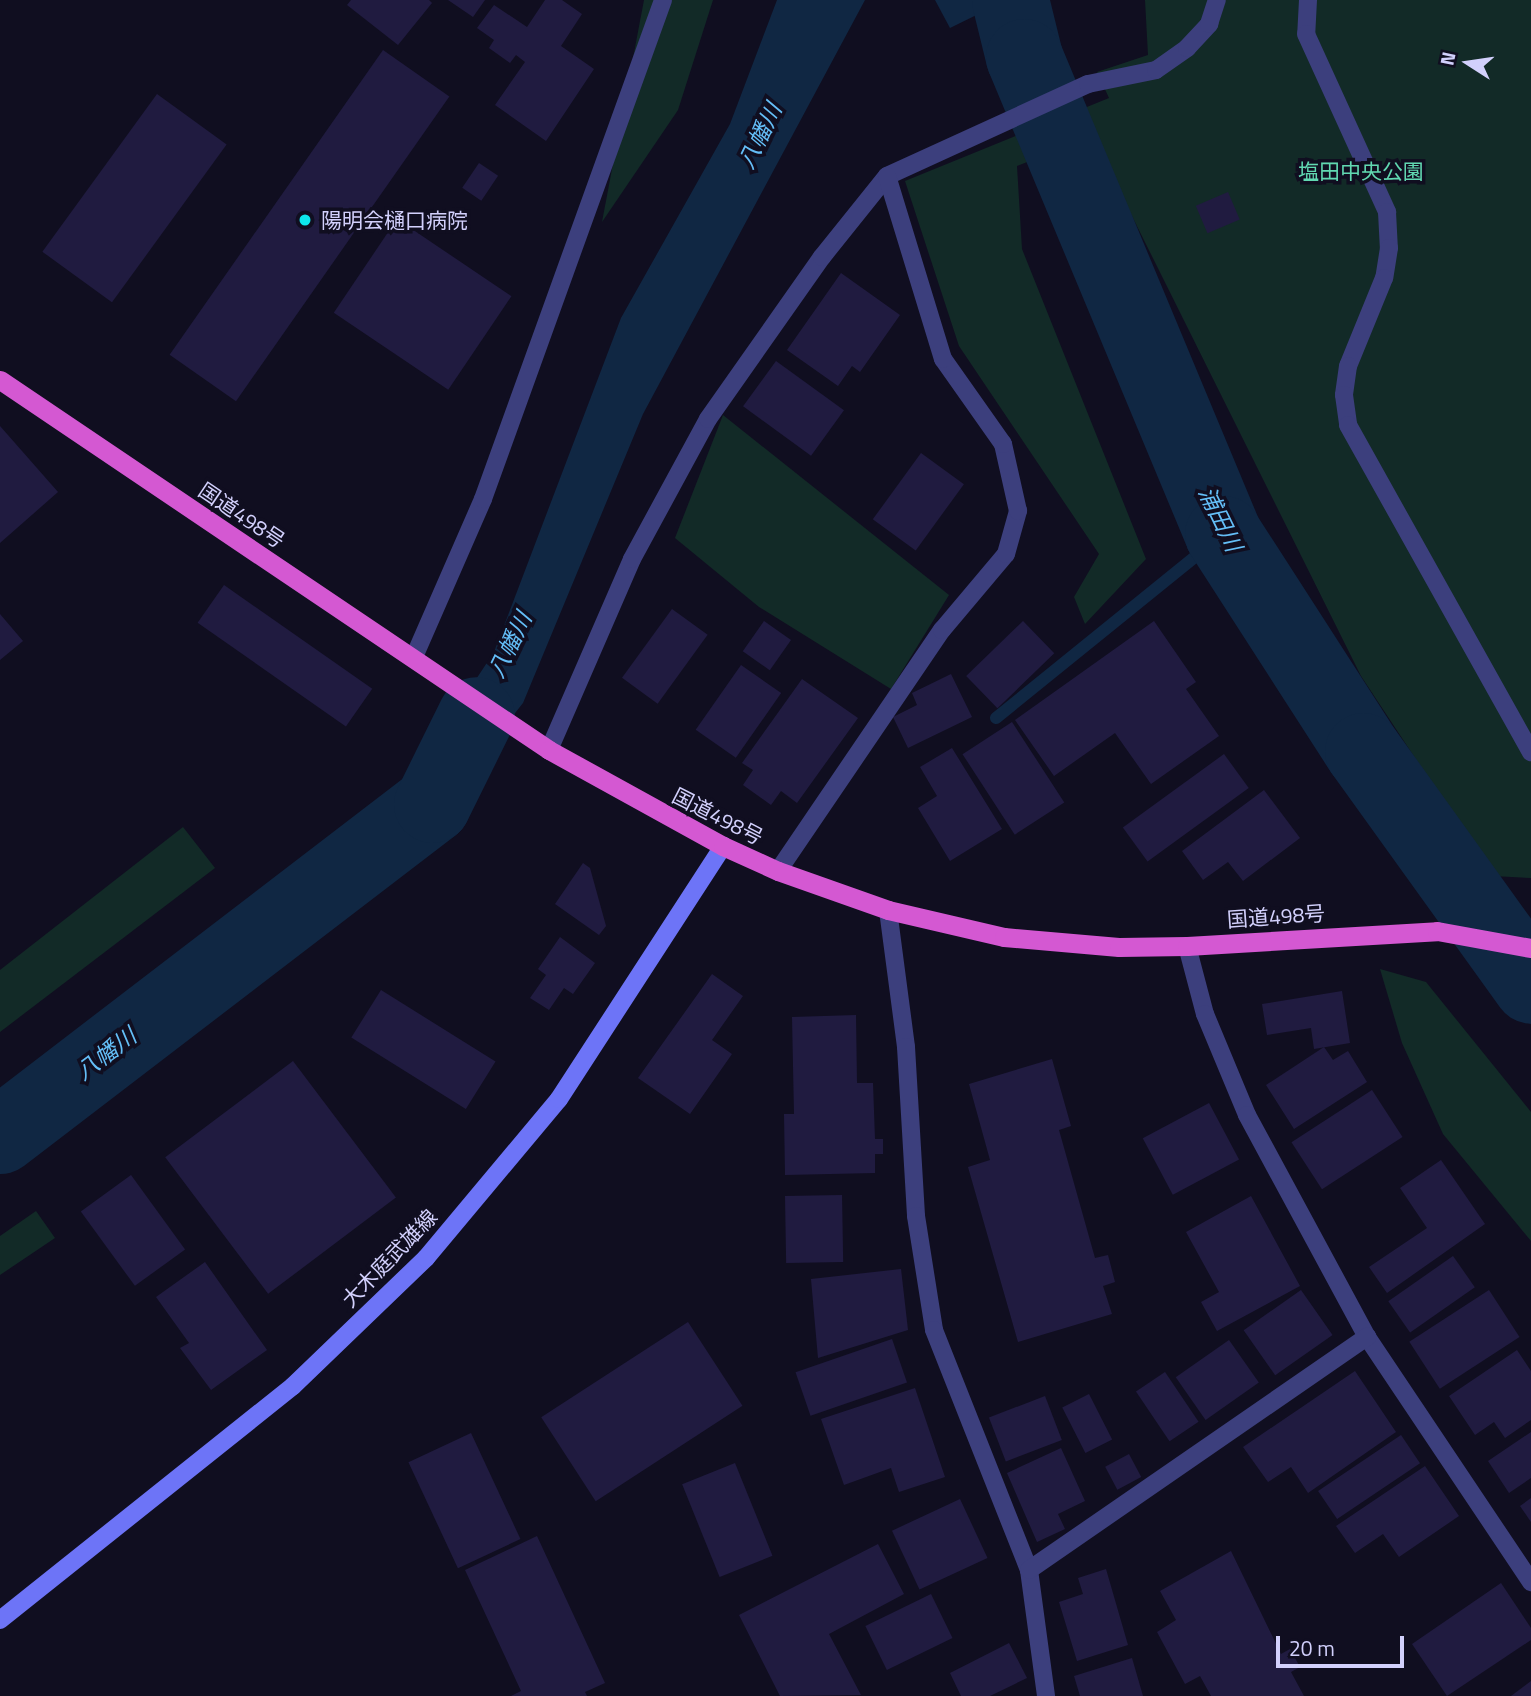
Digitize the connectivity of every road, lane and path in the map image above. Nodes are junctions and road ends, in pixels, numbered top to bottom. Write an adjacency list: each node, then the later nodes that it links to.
1 (663, 0): 6 (street)
2 (1217, 0): 4 (street)
3 (1308, 0): 8 (street)
4 (887, 176): 7 (street); 10 (street)
5 (0, 380): 6 (highway, 国道498号)
6 (414, 657): 7 (highway, 国道498号)
7 (549, 750): 9 (highway, 国道498号)
8 (1531, 752)
9 (723, 846): 10 (highway, 国道498号); 17 (main road, 大木庭武雄線)
10 (778, 871): 11 (highway, 国道498号)
11 (888, 910): 12 (highway, 国道498号); 15 (street)
12 (1187, 946): 13 (highway, 国道498号); 14 (street)
13 (1531, 948)
14 (1367, 1337): 15 (street); 16 (street)
15 (1029, 1570): 18 (street)
16 (1531, 1582)
17 (0, 1620)
18 (1046, 1696)

